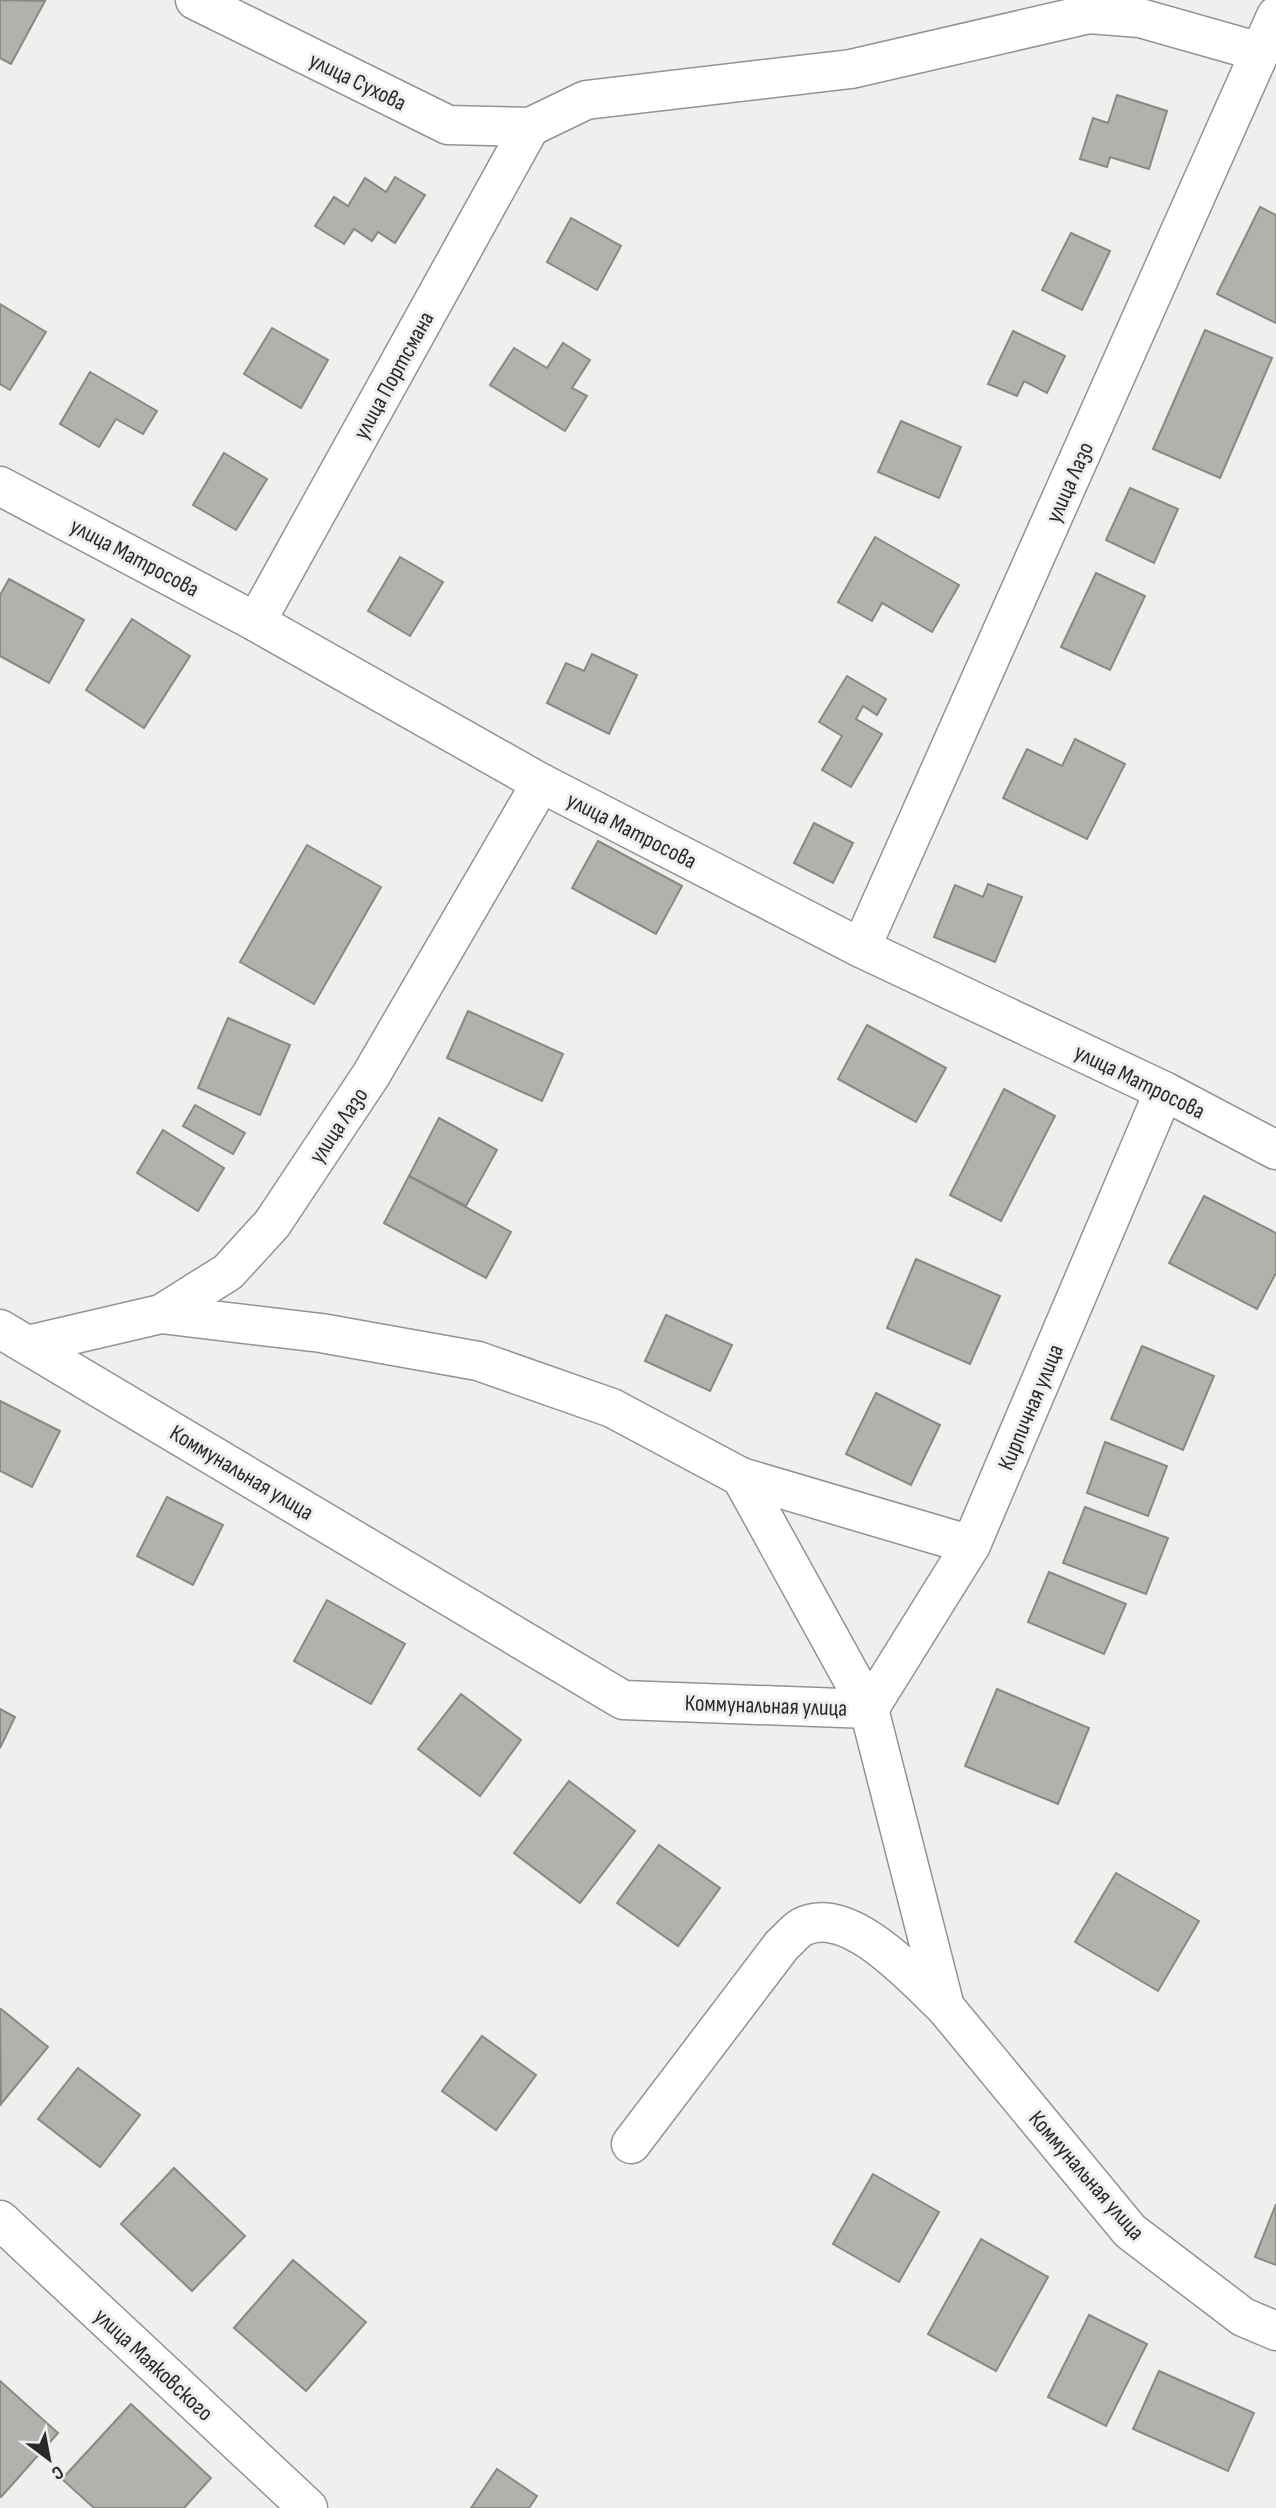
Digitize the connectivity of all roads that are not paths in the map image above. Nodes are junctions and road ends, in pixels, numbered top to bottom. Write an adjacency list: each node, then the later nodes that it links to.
1 (195, 0): 4 (street, улица Сухова)
2 (1276, 16): 3 (street, улица Лазо)
3 (1260, 52): 4 (street); 8 (street, улица Лазо)
4 (530, 127): 6 (street, улица Портсмана)
5 (0, 486): 6 (street, улица Матросова)
6 (256, 622): 7 (street, улица Матросова)
7 (541, 782): 8 (street, улица Матросова); 11 (street, улица Лазо)
8 (861, 948): 9 (street, улица Матросова)
9 (1164, 1091): 10 (street, улица Матросова); 14 (street, Кирпичная улица)
10 (1276, 1150)
11 (160, 1314): 12 (street, улица Лазо); 13 (street)
12 (14, 1337): 15 (street, Коммунальная улица)
13 (741, 1477): 14 (street); 15 (street)
14 (971, 1545): 15 (street, Кирпичная улица)
15 (869, 1709): 16 (street, Коммунальная улица)
16 (945, 2007): 17 (street); 19 (street, Коммунальная улица)
17 (631, 2144)
18 (0, 2220): 20 (street, улица Маяковского)
19 (1276, 2331)
20 (307, 2508)

